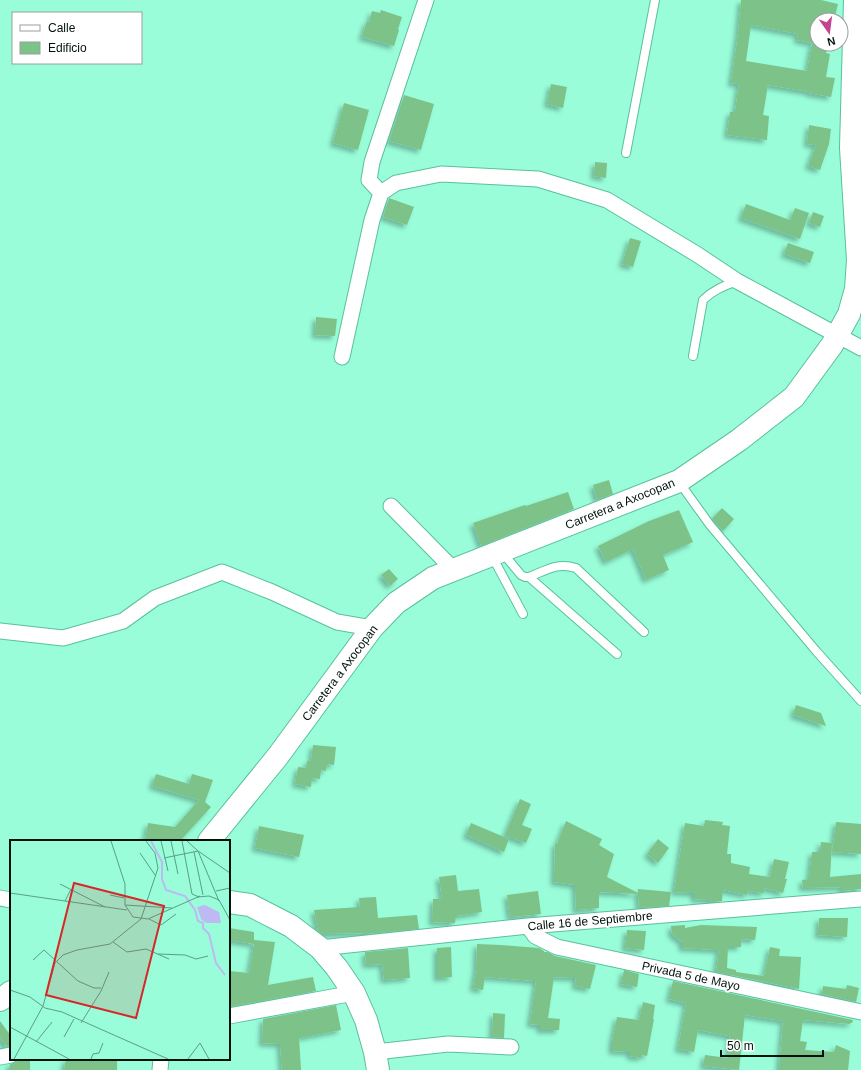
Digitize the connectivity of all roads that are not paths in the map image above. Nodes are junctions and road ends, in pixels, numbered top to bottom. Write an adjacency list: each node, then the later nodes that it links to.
1 (426, 0): 5 (street)
2 (655, 0): 4 (lane)
3 (855, 0): 6 (main road, Carretera a Axocopan)
4 (626, 153)
5 (381, 193): 7 (street); 11 (street)
6 (860, 260): 8 (main road, Carretera a Axocopan)
7 (737, 281): 8 (street); 10 (lane)
8 (837, 336): 9 (street); 12 (main road, Carretera a Axocopan)
9 (861, 348)
10 (693, 356)
11 (342, 357)
12 (679, 481): 14 (main road, Carretera a Axocopan); 22 (lane)
13 (392, 506): 15 (street)
14 (496, 553): 15 (main road, Carretera a Axocopan); 16 (lane); 17 (lane)
15 (454, 570): 18 (main road, Carretera a Axocopan)
16 (529, 577): 20 (lane); 21 (lane)
17 (523, 614)
18 (372, 628): 19 (street); 23 (main road, Carretera a Axocopan)
19 (0, 631)
20 (644, 632)
21 (617, 654)
22 (861, 701)
23 (210, 840)
24 (0, 898): 26 (street)
25 (861, 899): 28 (street, Calle 16 de Septiembre)
26 (10, 900)
27 (230, 902): 29 (main road)
28 (528, 926): 29 (street, Calle 16 de Septiembre); 33 (street, Privada 5 de Mayo)
29 (320, 948): 30 (main road)
30 (354, 992): 34 (street); 39 (main road)
31 (10, 993): 32 (main road)
32 (0, 1000)
33 (861, 1012)
34 (230, 1016)
35 (511, 1047): 39 (street)
36 (10, 1055): 37 (street)
37 (0, 1057)
38 (161, 1060): 40 (street)
39 (376, 1061)
40 (160, 1070)

